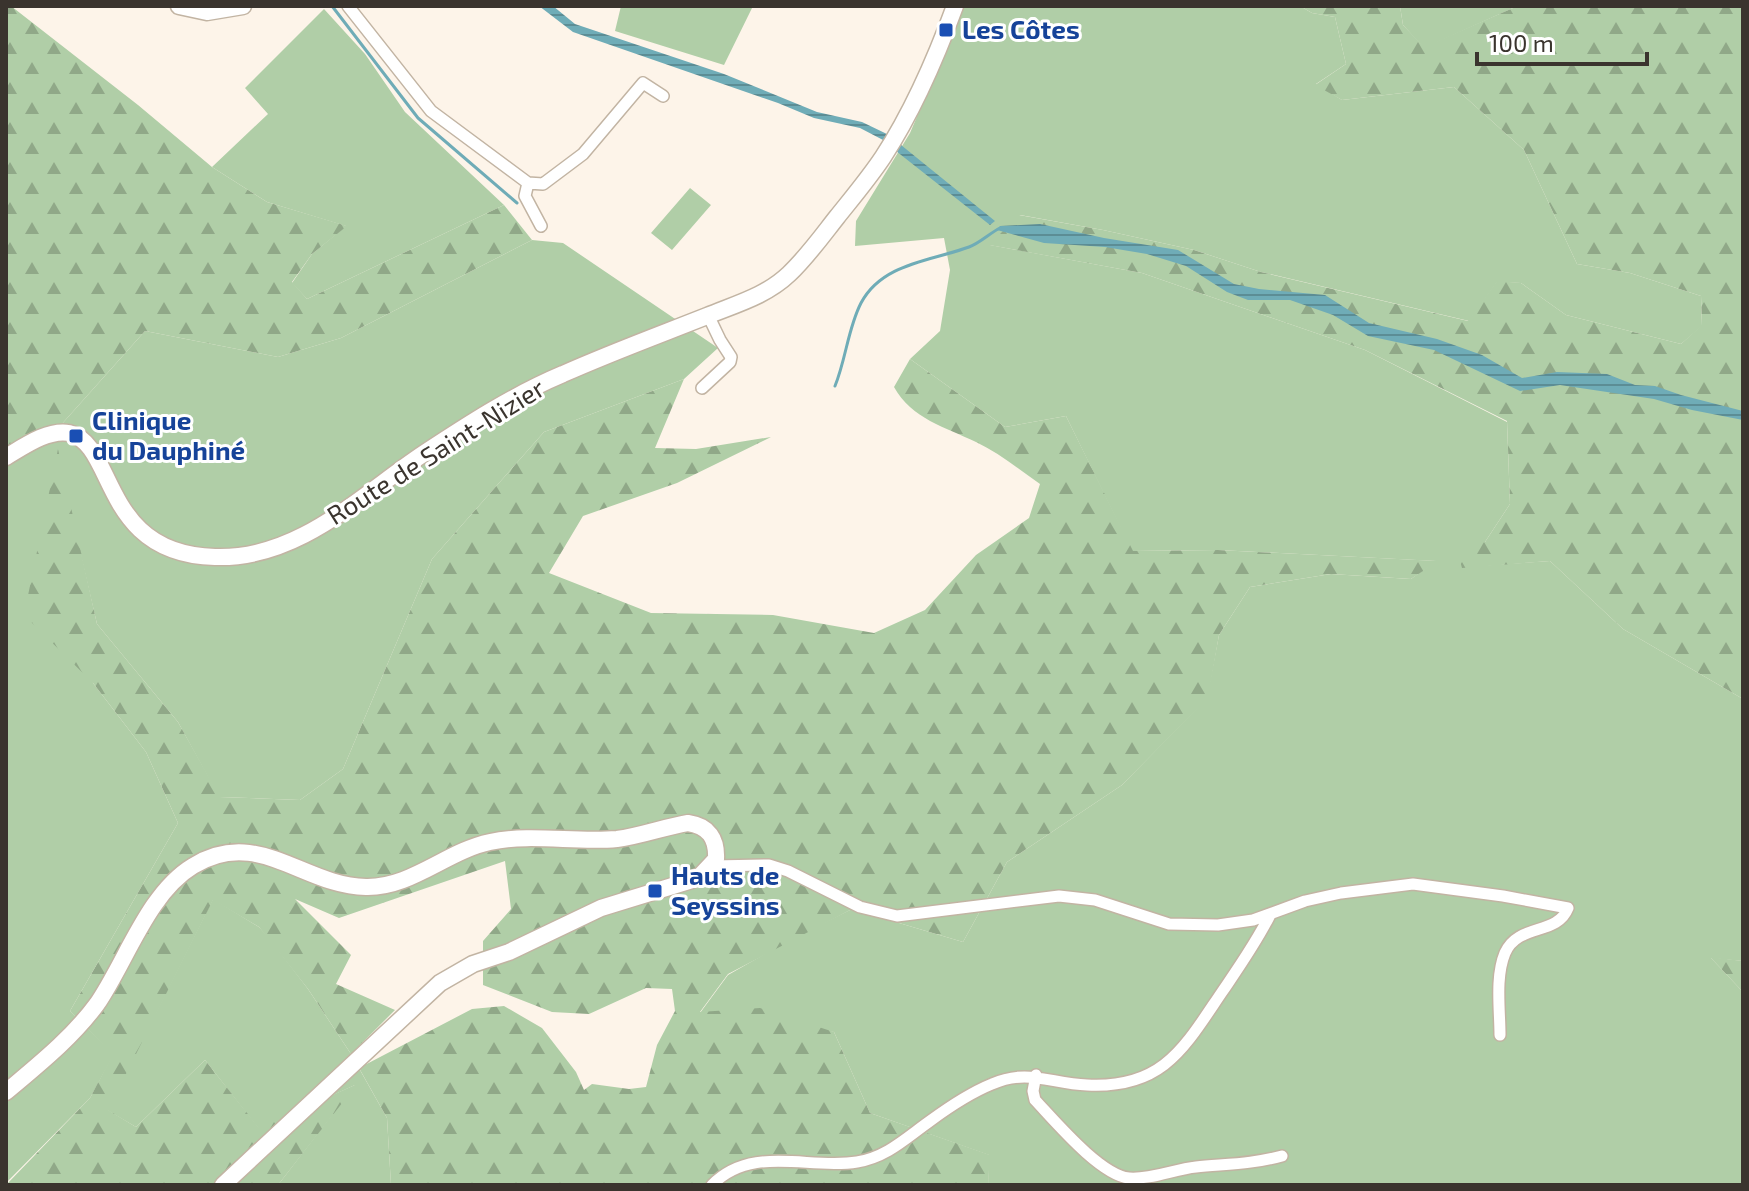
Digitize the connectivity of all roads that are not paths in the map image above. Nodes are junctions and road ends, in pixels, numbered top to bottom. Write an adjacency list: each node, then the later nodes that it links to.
1 (179, 6): 2 (main road)
2 (243, 6)
3 (348, 6): 6 (street)
4 (955, 6): 8 (main road, Route de Saint-Nizier)
5 (663, 96): 6 (street)
6 (528, 183): 7 (street)
7 (541, 226)
8 (708, 315): 9 (street); 10 (main road, Route de Saint-Nizier)
9 (702, 388)
10 (6, 457)
11 (713, 866): 12 (street); 15 (main road); 18 (main road)
12 (1270, 915): 13 (street); 14 (street)
13 (1500, 1035)
14 (1036, 1075): 16 (street); 17 (street)
15 (6, 1092)
16 (1282, 1156)
17 (713, 1184)
18 (223, 1185)

